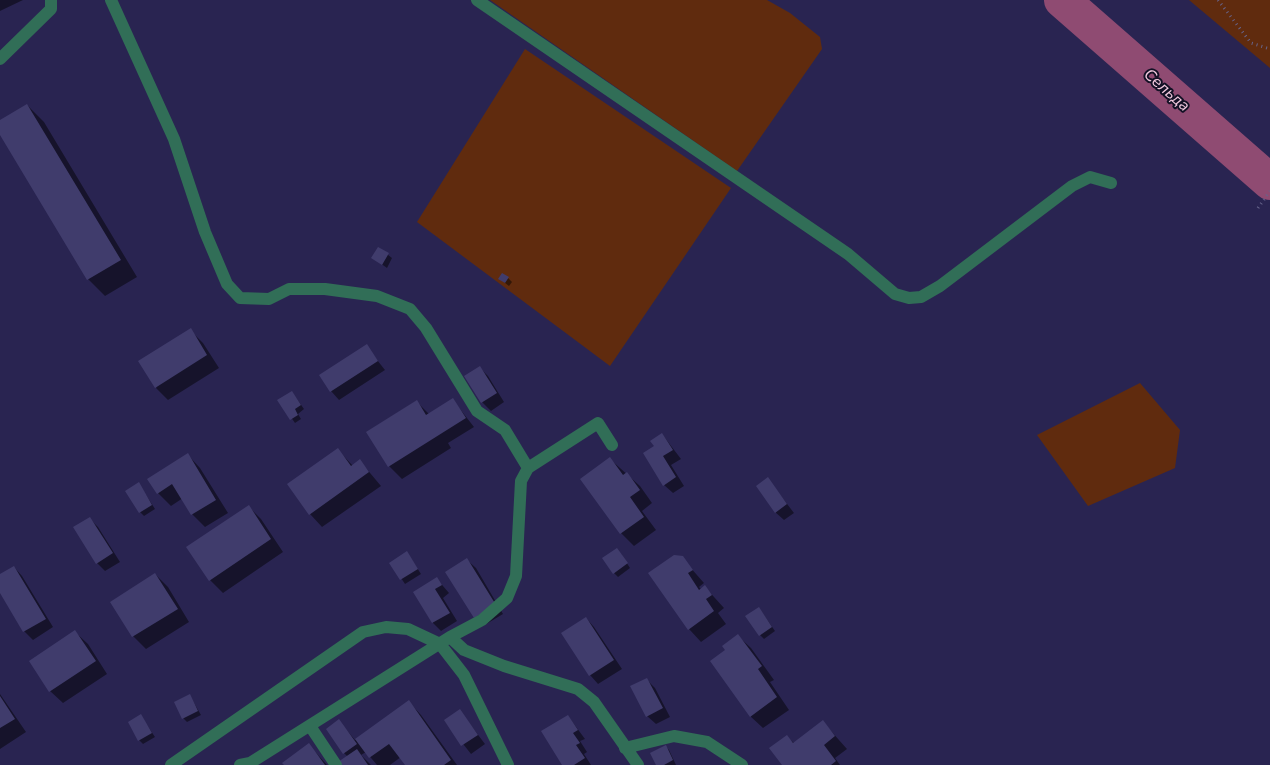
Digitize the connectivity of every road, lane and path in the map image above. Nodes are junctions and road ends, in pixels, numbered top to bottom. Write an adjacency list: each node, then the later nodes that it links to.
1 (51, 0): 6 (street)
2 (111, 0): 11 (street)
3 (477, 0): 7 (street)
4 (1218, 0): 5 (path)
5 (1270, 49)
6 (0, 59)
7 (1112, 182)
8 (1270, 191): 9 (path)
9 (1258, 208)
10 (612, 445): 11 (street)
11 (528, 468): 12 (street)
12 (445, 641): 13 (street); 14 (street); 15 (street); 18 (street)
13 (310, 726): 16 (street); 17 (street)
14 (625, 748): 19 (street); 20 (street)
15 (171, 765)
16 (240, 765)
17 (336, 765)
18 (508, 765)
19 (638, 765)
20 (742, 765)

